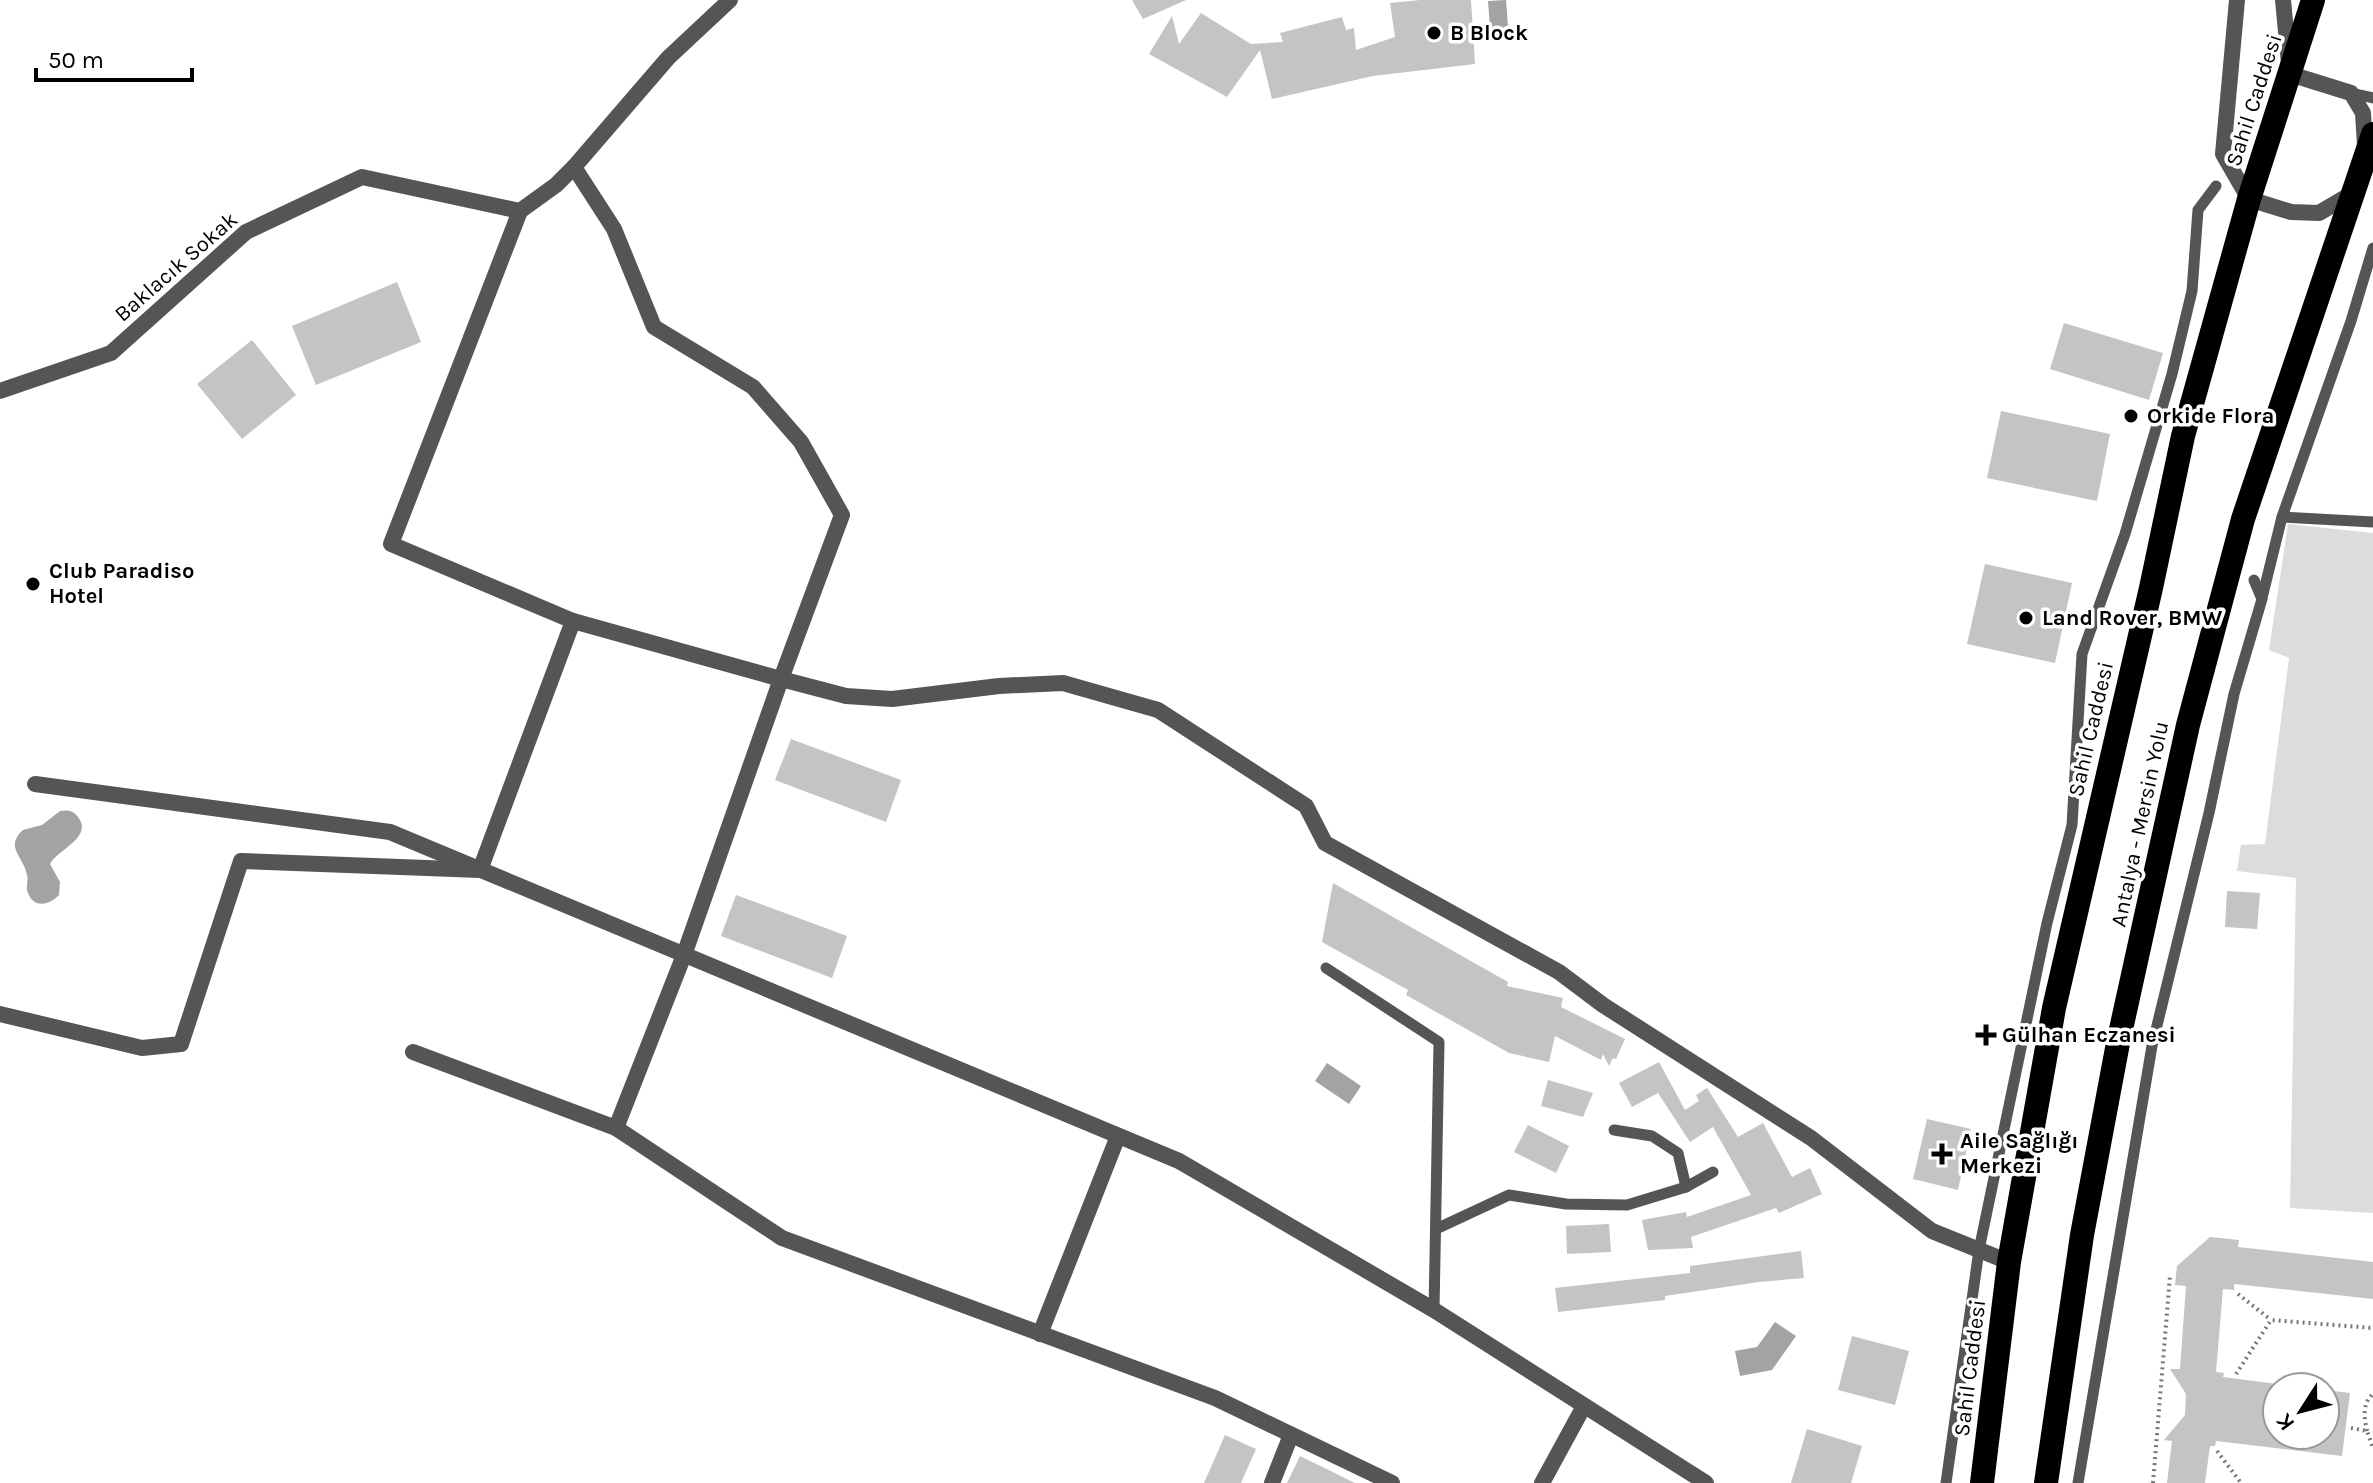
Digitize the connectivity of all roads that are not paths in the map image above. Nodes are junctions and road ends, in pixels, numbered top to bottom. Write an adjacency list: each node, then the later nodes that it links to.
1 (730, 0): 9 (street)
2 (2237, 0): 12 (street)
3 (2283, 0): 5 (street)
4 (2313, 0): 5 (highway, Sahil Caddesi)
5 (2290, 74): 6 (street); 12 (highway, Sahil Caddesi)
6 (2351, 93): 7 (lane); 8 (street)
7 (2373, 98)
8 (2370, 145): 11 (highway, Antalya - Mersin Yolu)
9 (574, 167): 13 (street); 21 (street)
10 (2216, 186): 34 (lane)
11 (2353, 193): 12 (street); 46 (highway, Antalya - Mersin Yolu)
12 (2249, 199): 35 (highway, Sahil Caddesi)
13 (520, 211): 15 (street, Baklacık Sokak); 20 (street)
14 (2373, 248): 16 (lane)
15 (0, 391)
16 (2282, 517): 17 (lane); 19 (lane)
17 (2373, 522)
18 (2254, 580): 19 (lane)
19 (2262, 599): 47 (lane)
20 (573, 621): 21 (street); 23 (street)
21 (781, 679): 24 (street); 34 (street)
22 (35, 784): 23 (street)
23 (480, 870): 24 (street); 26 (street)
24 (684, 955): 28 (street); 30 (street)
25 (1326, 968): 33 (lane)
26 (0, 1014)
27 (413, 1052): 28 (street)
28 (616, 1128): 37 (street)
29 (1614, 1130): 32 (lane)
30 (1118, 1136): 36 (street); 37 (street)
31 (1713, 1172): 32 (lane)
32 (1686, 1187): 33 (lane)
33 (1436, 1229): 36 (lane)
34 (1979, 1250): 35 (street); 44 (lane)
35 (2009, 1262): 45 (highway, Sahil Caddesi)
36 (1434, 1310): 38 (street)
37 (1040, 1334): 39 (street)
38 (1584, 1406): 42 (street); 43 (street)
39 (1291, 1435): 40 (street); 41 (street)
40 (1272, 1483)
41 (1392, 1483)
42 (1542, 1483)
43 (1706, 1483)
44 (1946, 1483)
45 (1982, 1483)
46 (2046, 1483)
47 (2078, 1483)

